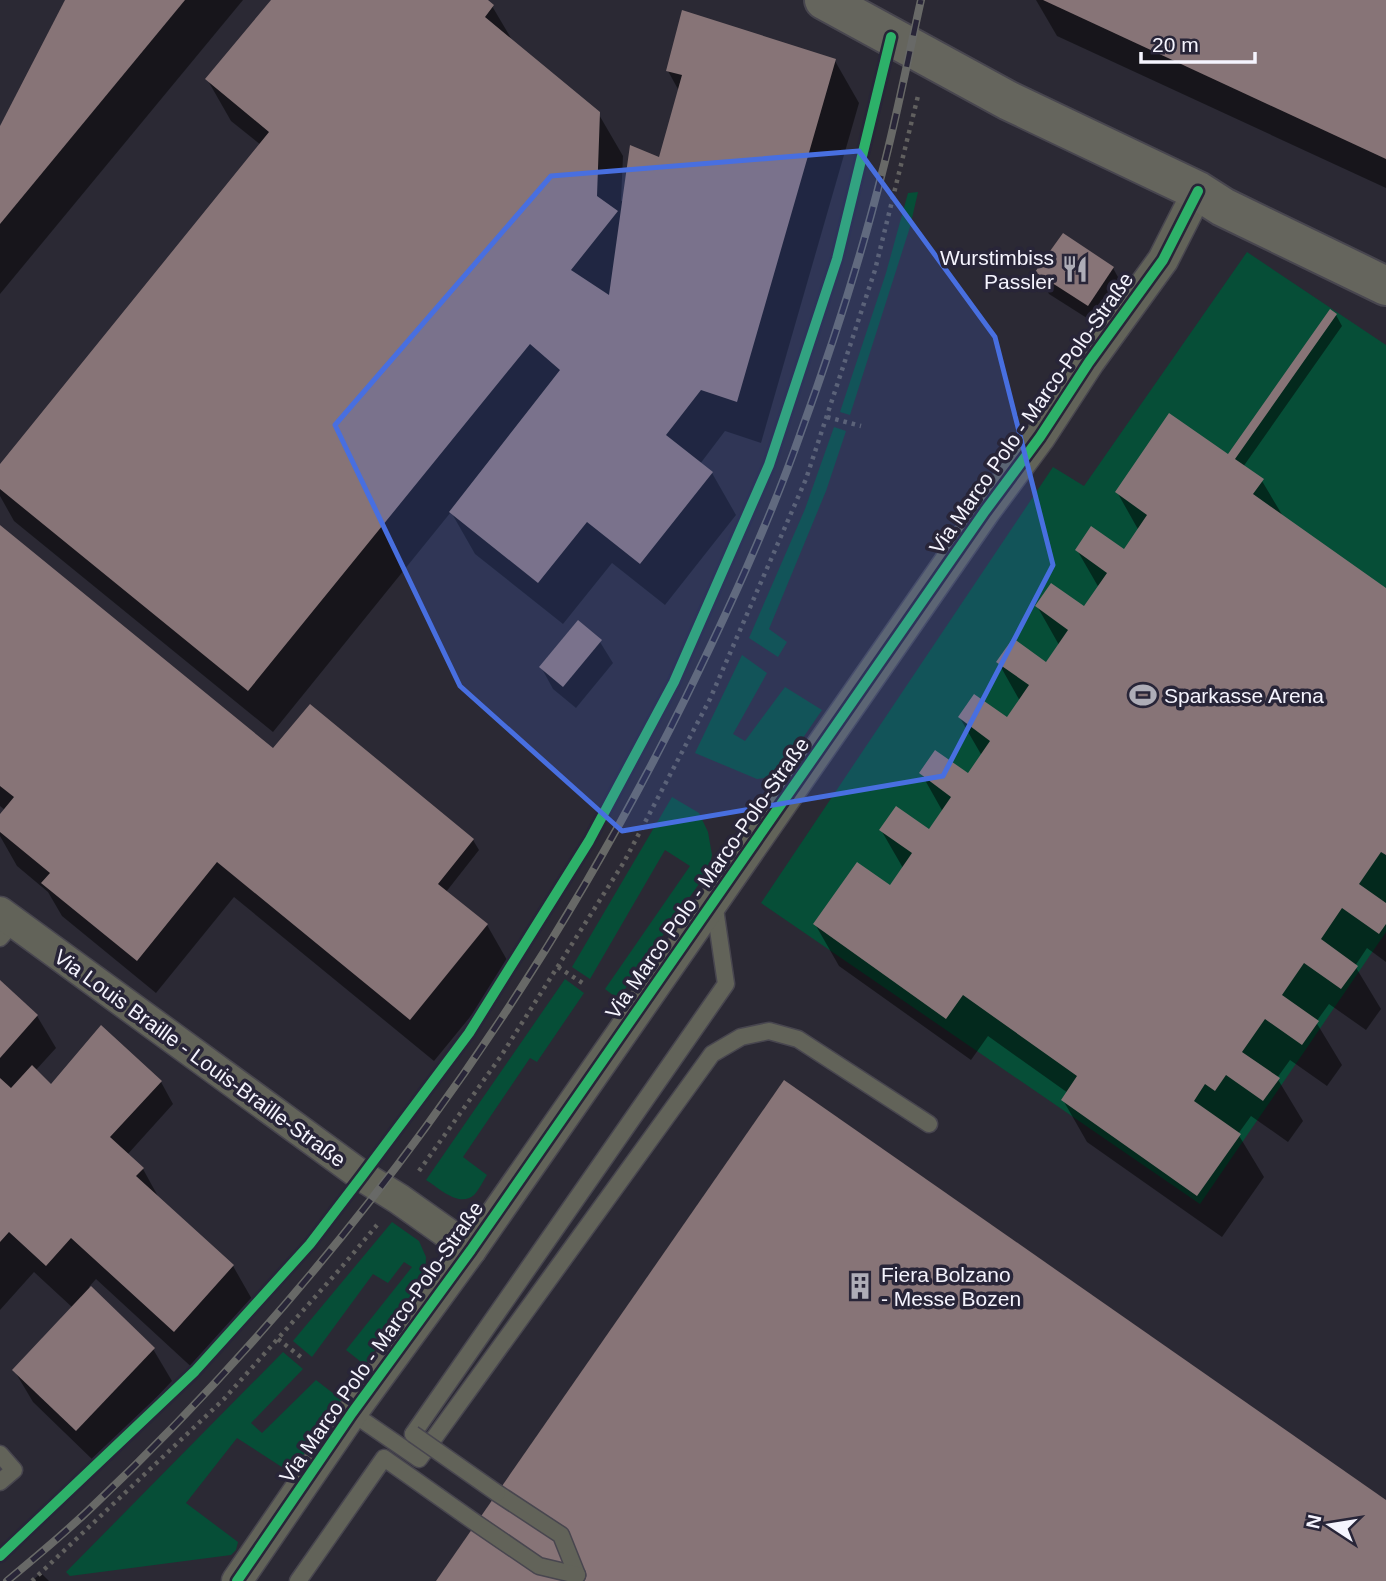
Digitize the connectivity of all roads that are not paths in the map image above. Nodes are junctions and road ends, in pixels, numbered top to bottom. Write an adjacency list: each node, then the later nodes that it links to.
1 (824, 0): 2 (main road)
2 (1198, 191): 3 (main road); 4 (street, Via Marco Polo - Marco-Polo-Straße)
3 (1386, 286)
4 (714, 901): 7 (street, Via Marco Polo - Marco-Polo-Straße); 12 (lane, bridge)
5 (5, 924): 7 (street, Via Louis Braille - Louis-Braille-Straße)
6 (929, 1124): 8 (lane)
7 (471, 1250): 8 (street, Via Marco Polo - Marco-Polo-Straße)
8 (352, 1413): 11 (street, Via Marco Polo - Marco-Polo-Straße)
9 (0, 1454): 10 (lane)
10 (0, 1482)
11 (237, 1581)
12 (298, 1581)

